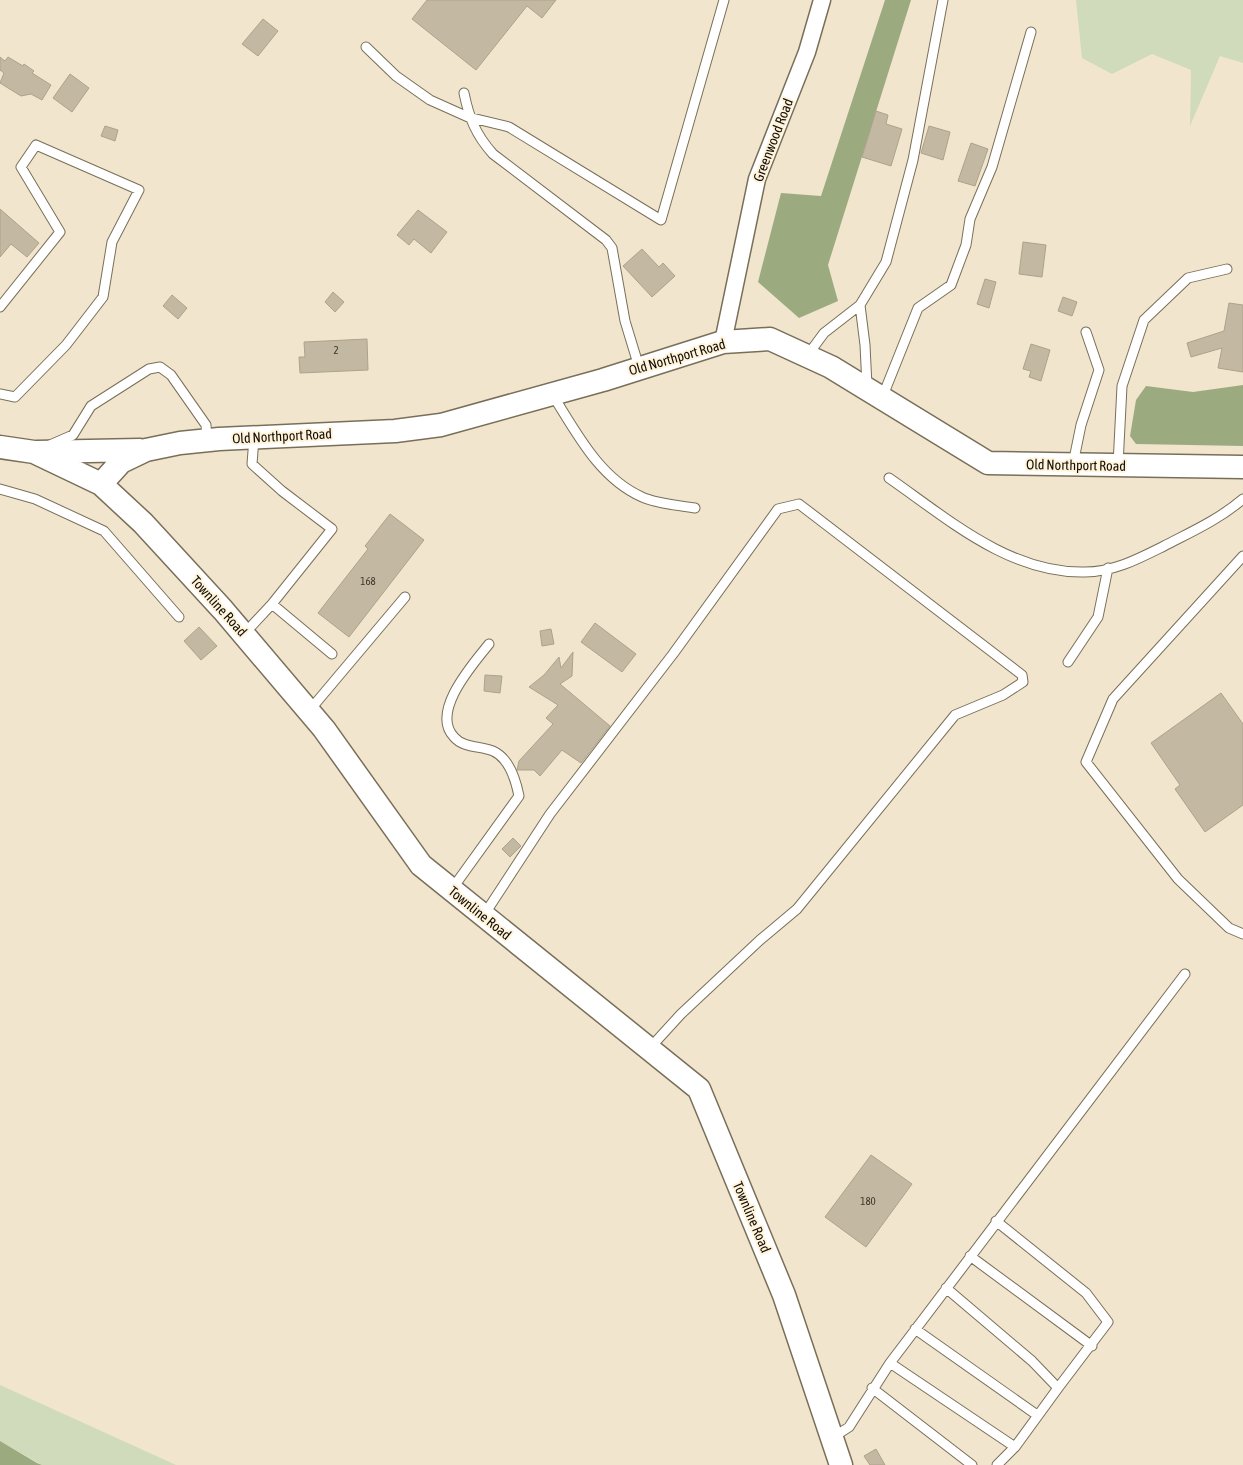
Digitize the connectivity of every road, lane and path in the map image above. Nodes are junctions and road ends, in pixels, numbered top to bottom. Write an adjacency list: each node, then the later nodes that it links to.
1 (724, 0): 7 (lane)
2 (822, 0): 12 (street, Greenwood Road)
3 (943, 0): 9 (lane)
4 (1031, 32): 17 (lane)
5 (366, 47): 7 (lane)
6 (464, 93): 7 (lane)
7 (468, 117): 14 (lane)
8 (1227, 269): 24 (lane)
9 (860, 305): 13 (lane); 17 (lane)
10 (0, 306): 15 (lane)
11 (1086, 332): 23 (lane)
12 (723, 342): 13 (main road, Old Northport Road); 14 (main road, Old Northport Road)
13 (807, 356): 17 (main road, Old Northport Road)
14 (639, 367): 16 (main road, Old Northport Road)
15 (0, 394)
16 (552, 394): 18 (main road, Old Northport Road); 30 (lane)
17 (875, 394): 23 (main road, Old Northport Road)
18 (254, 438): 19 (main road, Old Northport Road); 34 (lane)
19 (206, 440): 21 (main road, Old Northport Road); 22 (lane)
20 (0, 447): 22 (main road, Townline Road)
21 (146, 450): 22 (main road, Old Northport Road); 27 (main road, Old Northport Road)
22 (34, 452): 27 (main road, Townline Road)
23 (1073, 465): 24 (main road, Old Northport Road)
24 (1118, 465): 25 (main road, Old Northport Road)
25 (1243, 467)
26 (890, 478): 32 (lane)
27 (101, 484): 36 (main road, Townline Road)
28 (0, 489): 35 (lane)
29 (1243, 499): 32 (lane)
30 (695, 508)
31 (1243, 556): 43 (lane)
32 (1108, 568): 39 (lane)
33 (405, 597): 40 (lane)
34 (272, 604): 36 (lane); 38 (lane)
35 (179, 617)
36 (244, 634): 40 (main road, Townline Road)
37 (489, 644): 41 (lane)
38 (332, 654)
39 (1068, 662)
40 (309, 711): 41 (main road, Townline Road)
41 (451, 890): 42 (main road, Townline Road)
42 (484, 916): 45 (main road, Townline Road); 45 (lane)
43 (1243, 934)
44 (1184, 974): 46 (lane)
45 (649, 1049): 55 (main road, Townline Road)
46 (996, 1221): 47 (lane); 50 (lane)
47 (970, 1256): 48 (lane); 50 (lane)
48 (946, 1288): 49 (lane); 53 (lane)
49 (915, 1328): 51 (lane); 54 (lane)
50 (1092, 1346): 53 (lane)
51 (890, 1363): 52 (lane); 56 (lane)
52 (872, 1388): 55 (lane); 58 (lane)
53 (1058, 1388): 54 (lane)
54 (1037, 1415): 56 (lane)
55 (832, 1439): 57 (main road, Townline Road)
56 (1015, 1447): 59 (lane)
57 (841, 1465)
58 (972, 1465)
59 (996, 1465)

